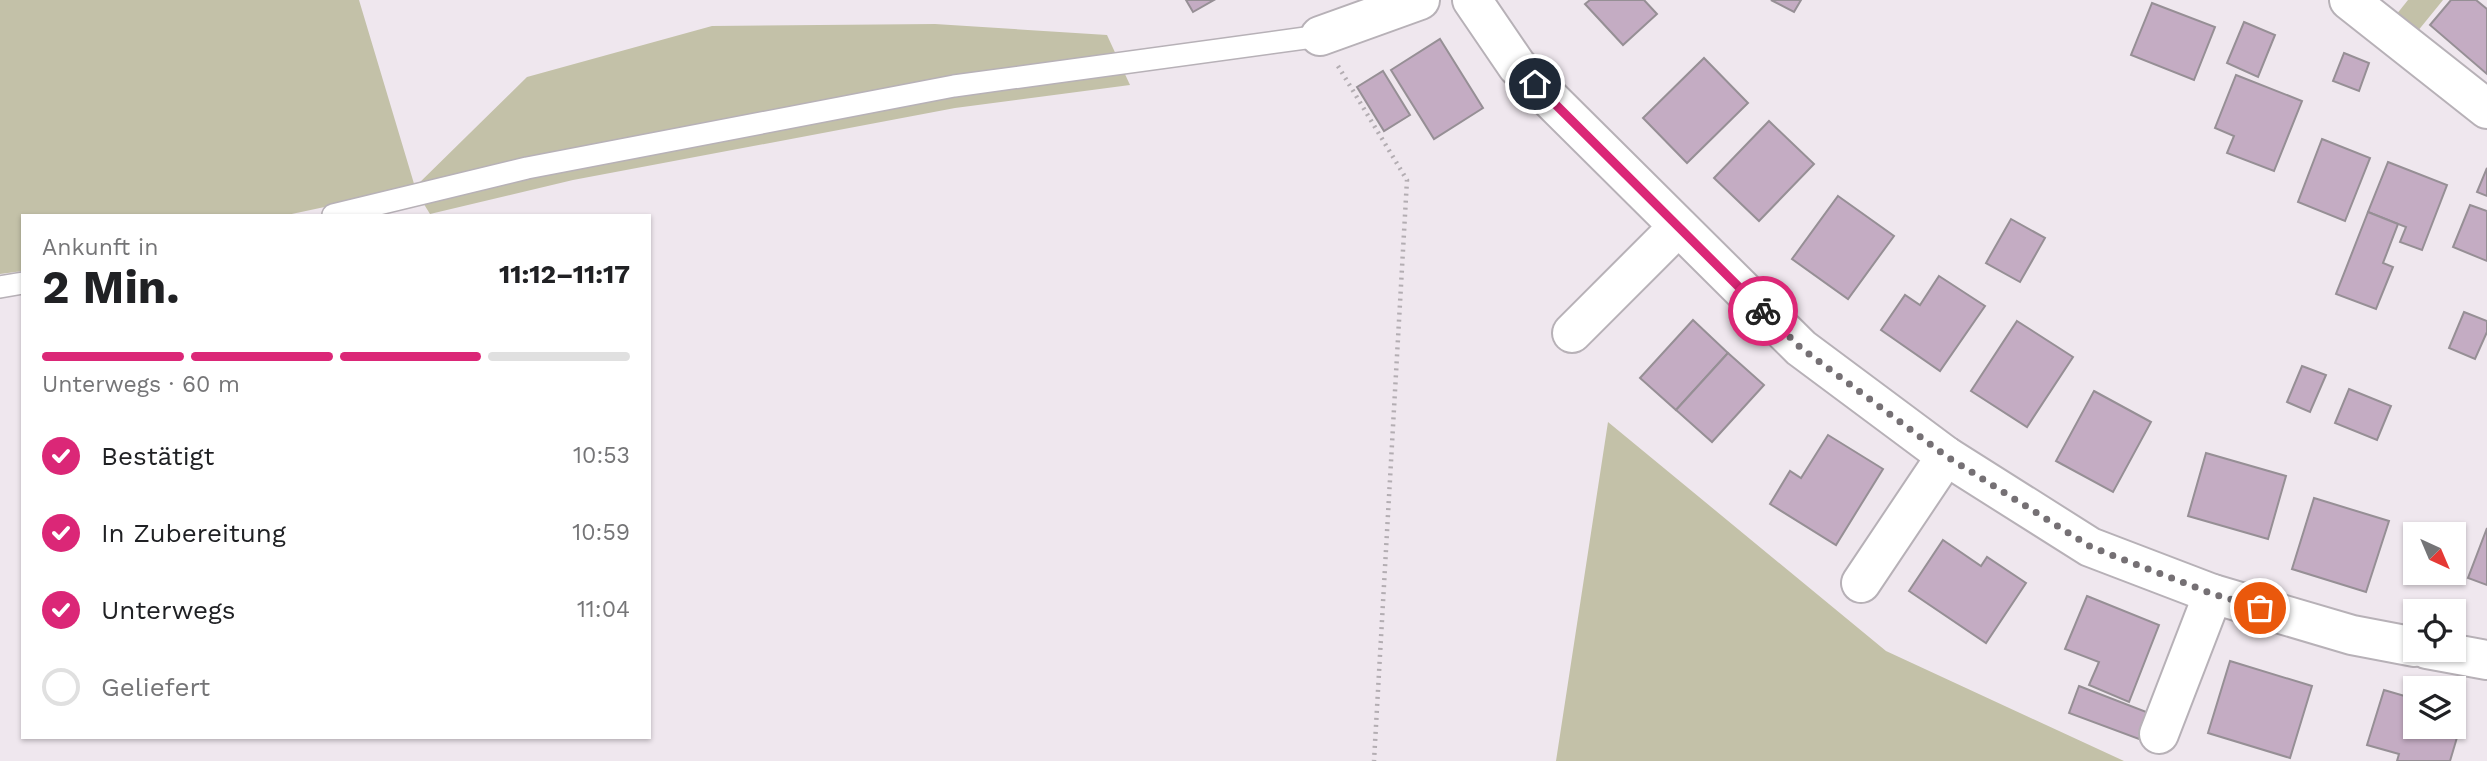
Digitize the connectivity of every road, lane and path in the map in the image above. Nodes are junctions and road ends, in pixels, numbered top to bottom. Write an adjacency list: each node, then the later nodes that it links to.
1 (1420, 0): 4 (street)
2 (1472, 0): 7 (street)
3 (2349, 0): 5 (street)
4 (1320, 36): 6 (lane); 18 (path)
5 (2487, 109)
6 (337, 214)
7 (1678, 228): 10 (street); 11 (street)
8 (21, 283): 9 (lane)
9 (0, 286)
10 (1572, 333)
11 (1946, 456): 12 (street); 13 (street)
12 (1861, 583)
13 (2213, 594): 14 (street); 17 (street)
14 (2403, 645)
15 (2466, 656): 16 (street)
16 (2487, 660)
17 (2159, 734)
18 (1374, 761)

